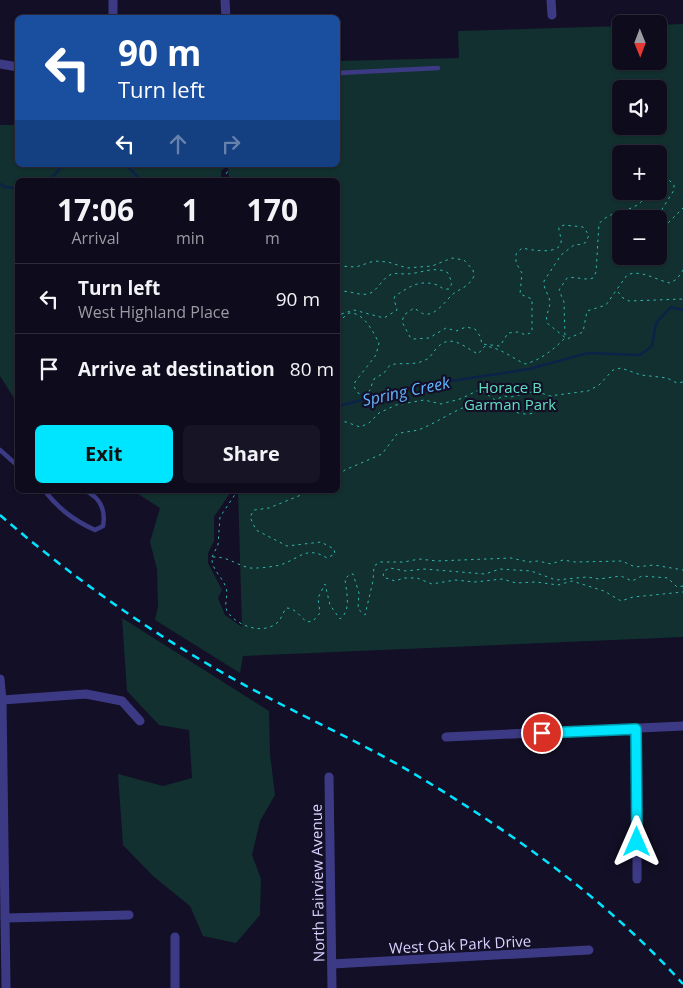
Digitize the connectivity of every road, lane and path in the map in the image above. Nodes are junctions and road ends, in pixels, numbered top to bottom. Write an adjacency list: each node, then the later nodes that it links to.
1 (113, 0): 4 (street)
2 (226, 0): 5 (street)
3 (551, 0): 6 (street)
4 (114, 15)
5 (226, 15)
6 (552, 15)
7 (0, 64): 8 (street)
8 (15, 66)
9 (438, 68): 10 (lane)
10 (340, 73)
11 (683, 208): 15 (path)
12 (628, 210): 13 (path)
13 (662, 210)
14 (612, 215): 23 (path)
15 (667, 224)
16 (340, 266): 23 (path)
17 (683, 270): 18 (path)
18 (618, 291): 20 (path); 23 (path)
19 (340, 292): 21 (path)
20 (683, 299)
21 (340, 314)
22 (340, 320): 23 (path)
23 (565, 338)
24 (683, 382): 25 (path)
25 (552, 396): 26 (path); 29 (path)
26 (340, 421)
27 (0, 450): 28 (lane)
28 (15, 463)
29 (340, 474)
30 (46, 493): 31 (lane)
31 (88, 493)
32 (236, 493): 34 (path)
33 (302, 494): 34 (path)
34 (212, 558): 35 (path)
35 (683, 570)
36 (683, 586): 37 (path)
37 (683, 592)
38 (0, 679): 39 (street)
39 (2, 700): 40 (street); 46 (street)
40 (140, 721)
41 (683, 726): 42 (street)
42 (636, 729): 43 (street); 45 (street)
43 (446, 737)
44 (329, 777): 52 (street, North Fairview Avenue)
45 (637, 879)
46 (2, 883): 48 (street)
47 (129, 915): 48 (street)
48 (5, 918): 51 (street)
49 (175, 937): 54 (street)
50 (589, 950): 52 (street, West Oak Park Drive)
51 (3, 960): 53 (street)
52 (332, 964): 55 (street, North Fairview Avenue)
53 (6, 988)
54 (175, 988)
55 (332, 988)

